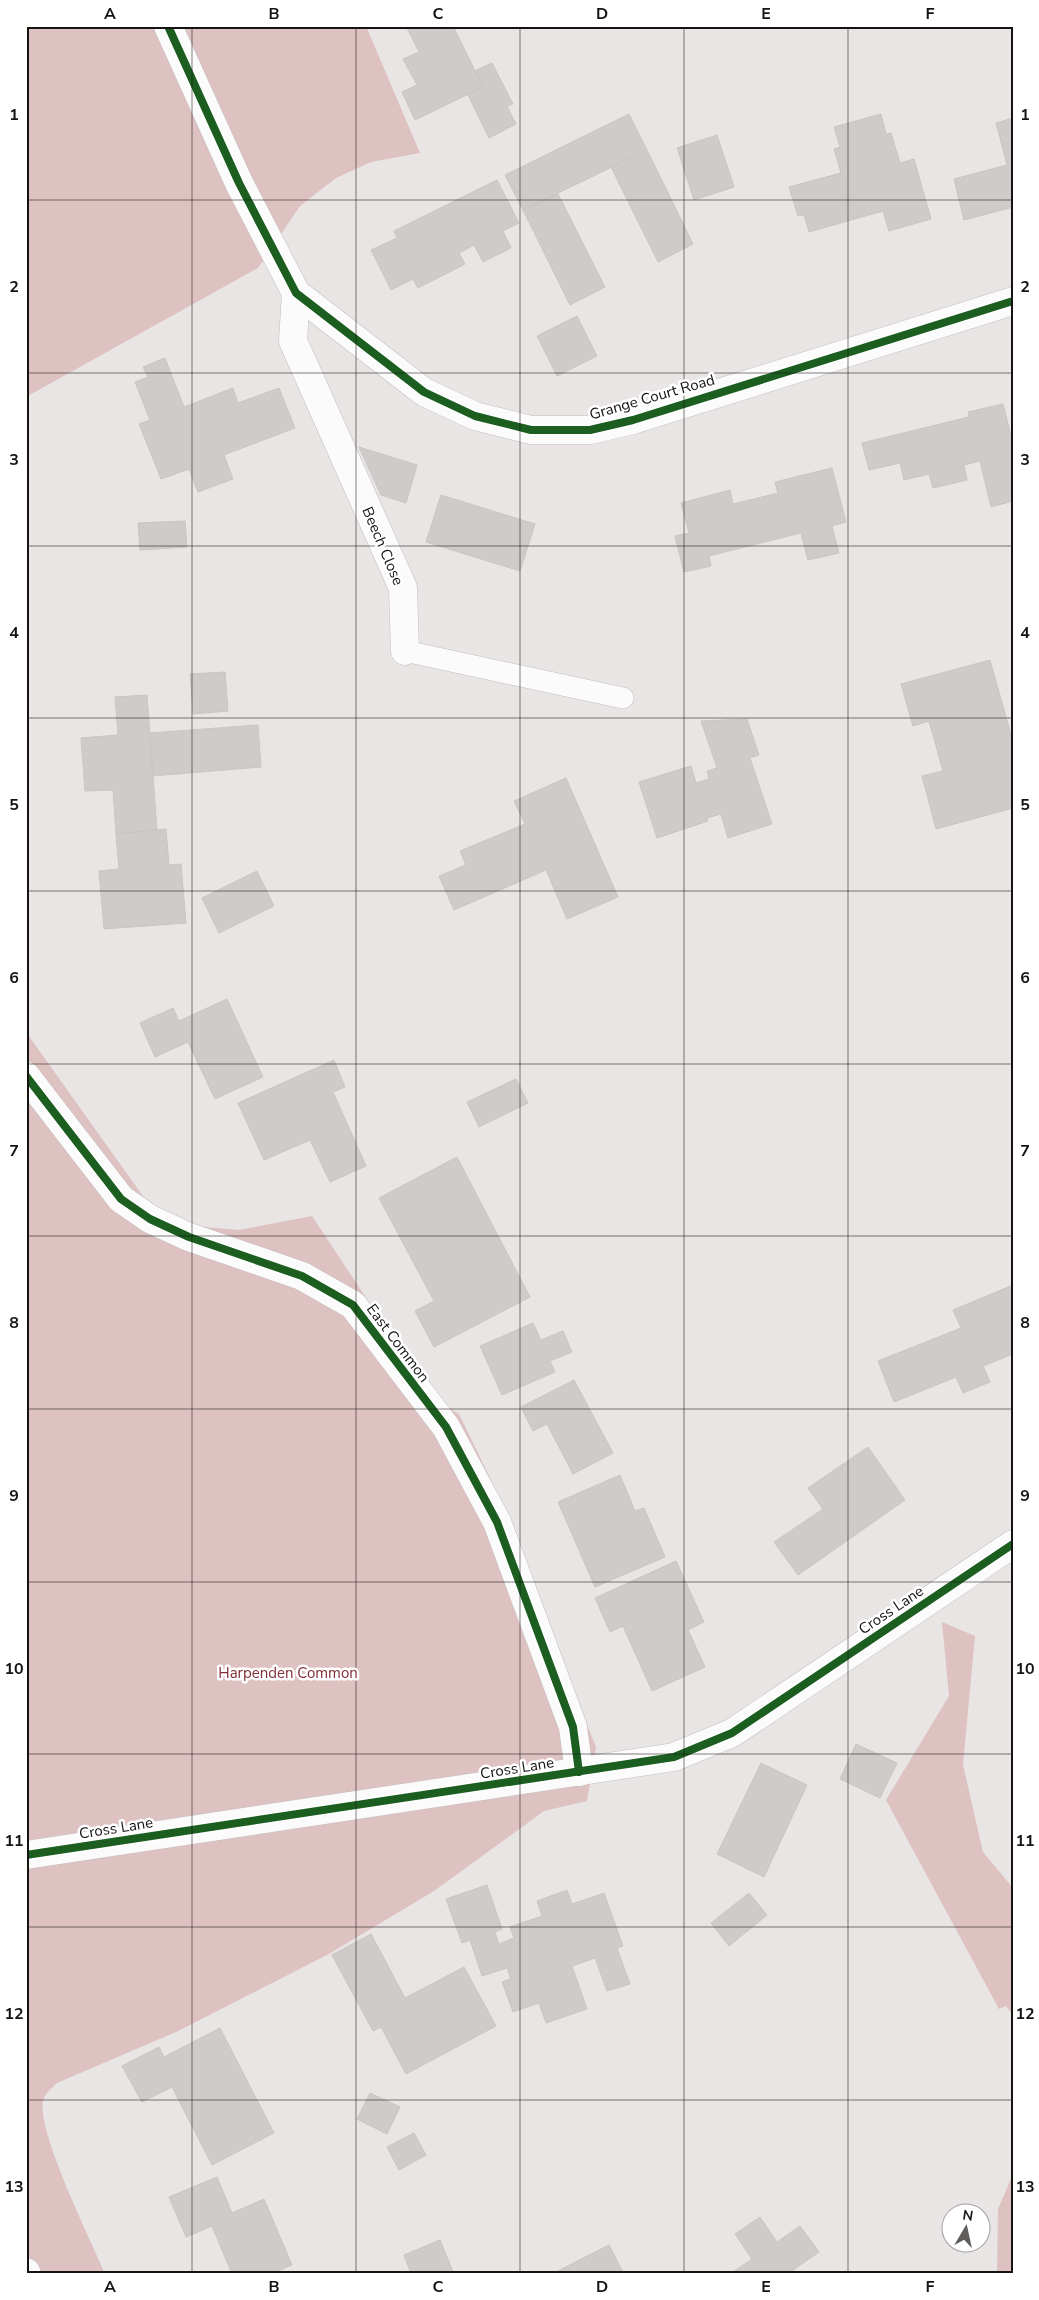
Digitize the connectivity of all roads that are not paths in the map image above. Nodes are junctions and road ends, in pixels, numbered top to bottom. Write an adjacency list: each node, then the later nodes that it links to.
1 (168, 26): 2 (street)
2 (296, 293): 3 (street, Grange Court Road); 4 (street, Beech Close)
3 (1013, 301)
4 (405, 651): 5 (lane, Beech Close)
5 (623, 698)
6 (26, 1076): 8 (street, East Common)
7 (1013, 1544): 8 (street, Cross Lane)
8 (579, 1772): 9 (street, Cross Lane)
9 (26, 1855)

